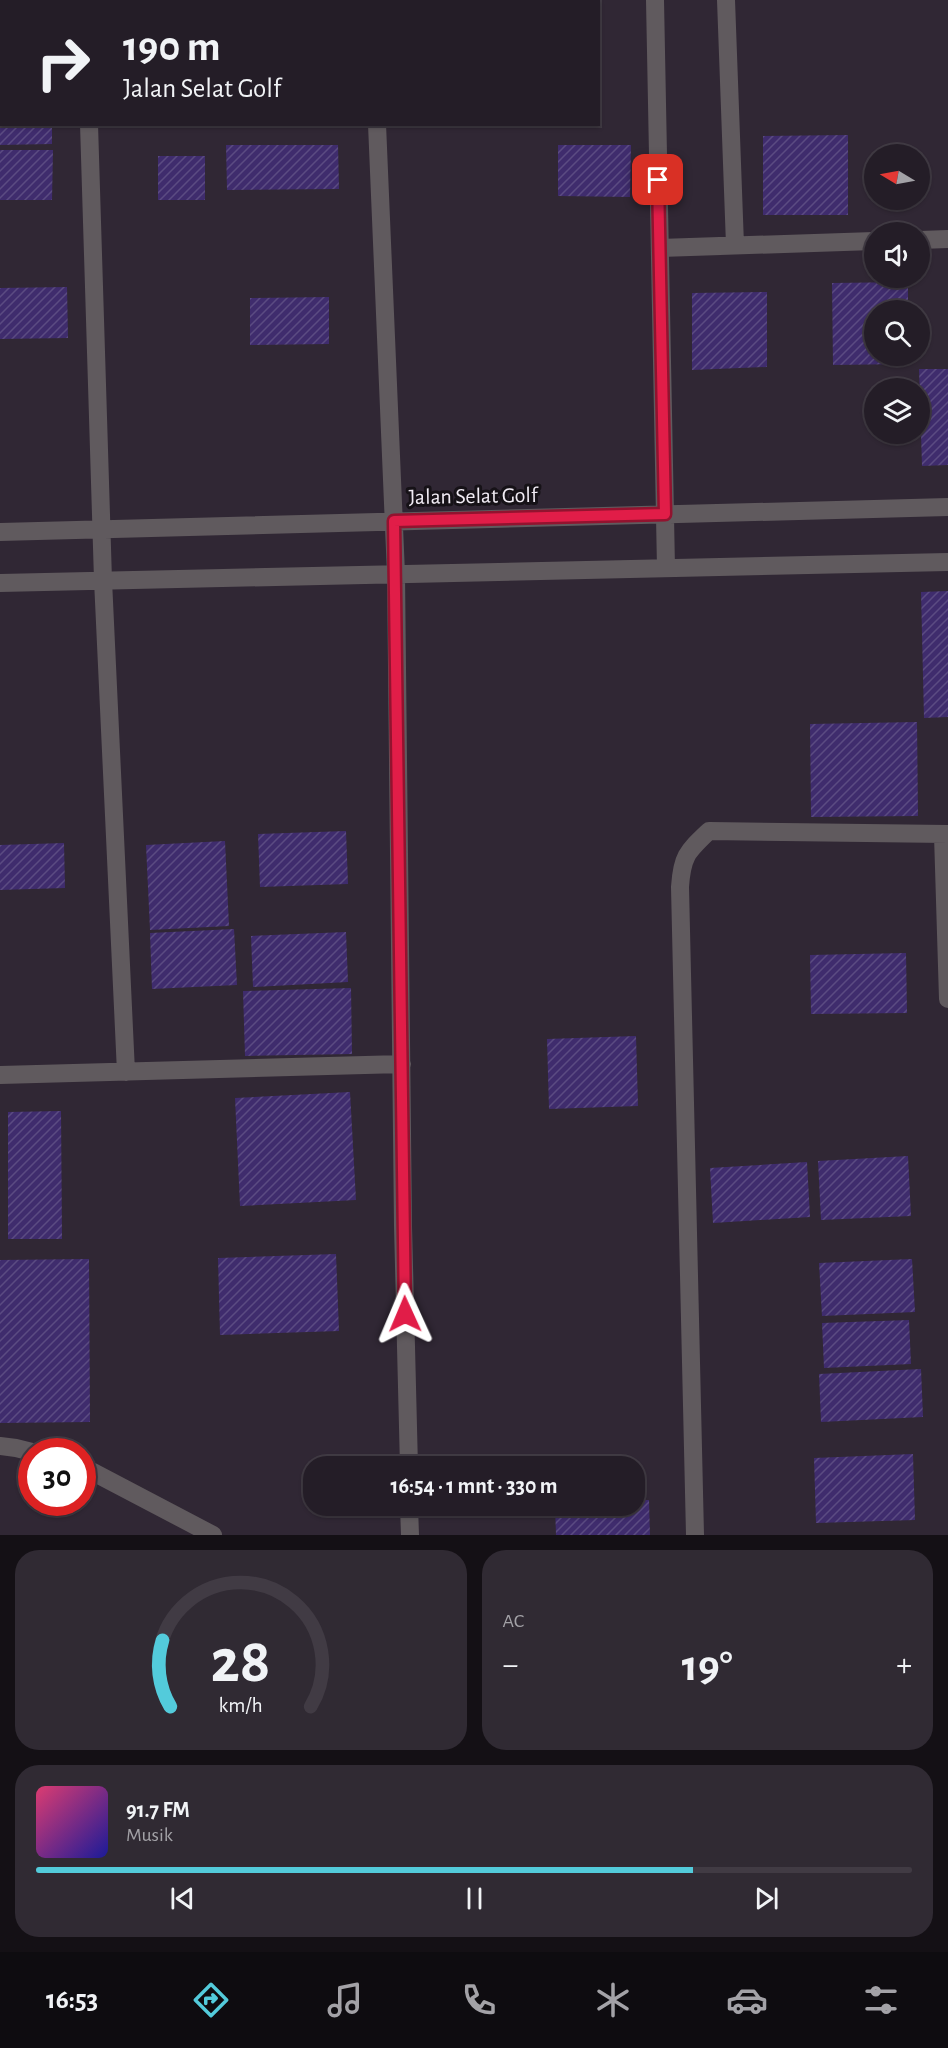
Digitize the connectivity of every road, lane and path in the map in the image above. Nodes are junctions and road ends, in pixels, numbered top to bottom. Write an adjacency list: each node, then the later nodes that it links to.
1 (655, 0): 9 (street)
2 (726, 0): 8 (street)
3 (88, 126): 13 (street)
4 (377, 126): 12 (street)
5 (948, 239): 6 (street)
6 (930, 240)
7 (864, 241): 8 (street)
8 (735, 245): 9 (street)
9 (660, 248): 11 (street)
10 (948, 507): 11 (street, Jalan Selat Golf)
11 (665, 514): 12 (street, Jalan Selat Golf); 16 (street)
12 (394, 521): 13 (street, Jalan Selat Golf); 17 (street)
13 (102, 529): 14 (street, Jalan Selat Golf); 18 (street)
14 (0, 532)
15 (948, 562): 16 (street)
16 (666, 568): 17 (street)
17 (396, 574): 18 (street); 22 (street)
18 (103, 580): 19 (street); 23 (street)
19 (0, 583)
20 (945, 835): 21 (street); 32 (street)
21 (948, 999)
22 (402, 1064): 23 (street); 27 (street)
23 (126, 1072): 24 (street)
24 (0, 1075)
25 (0, 1446): 26 (street)
26 (18, 1448)
27 (409, 1456)
28 (96, 1474): 30 (street)
29 (410, 1516): 31 (street)
30 (213, 1535)
31 (410, 1535)
32 (695, 1535)

